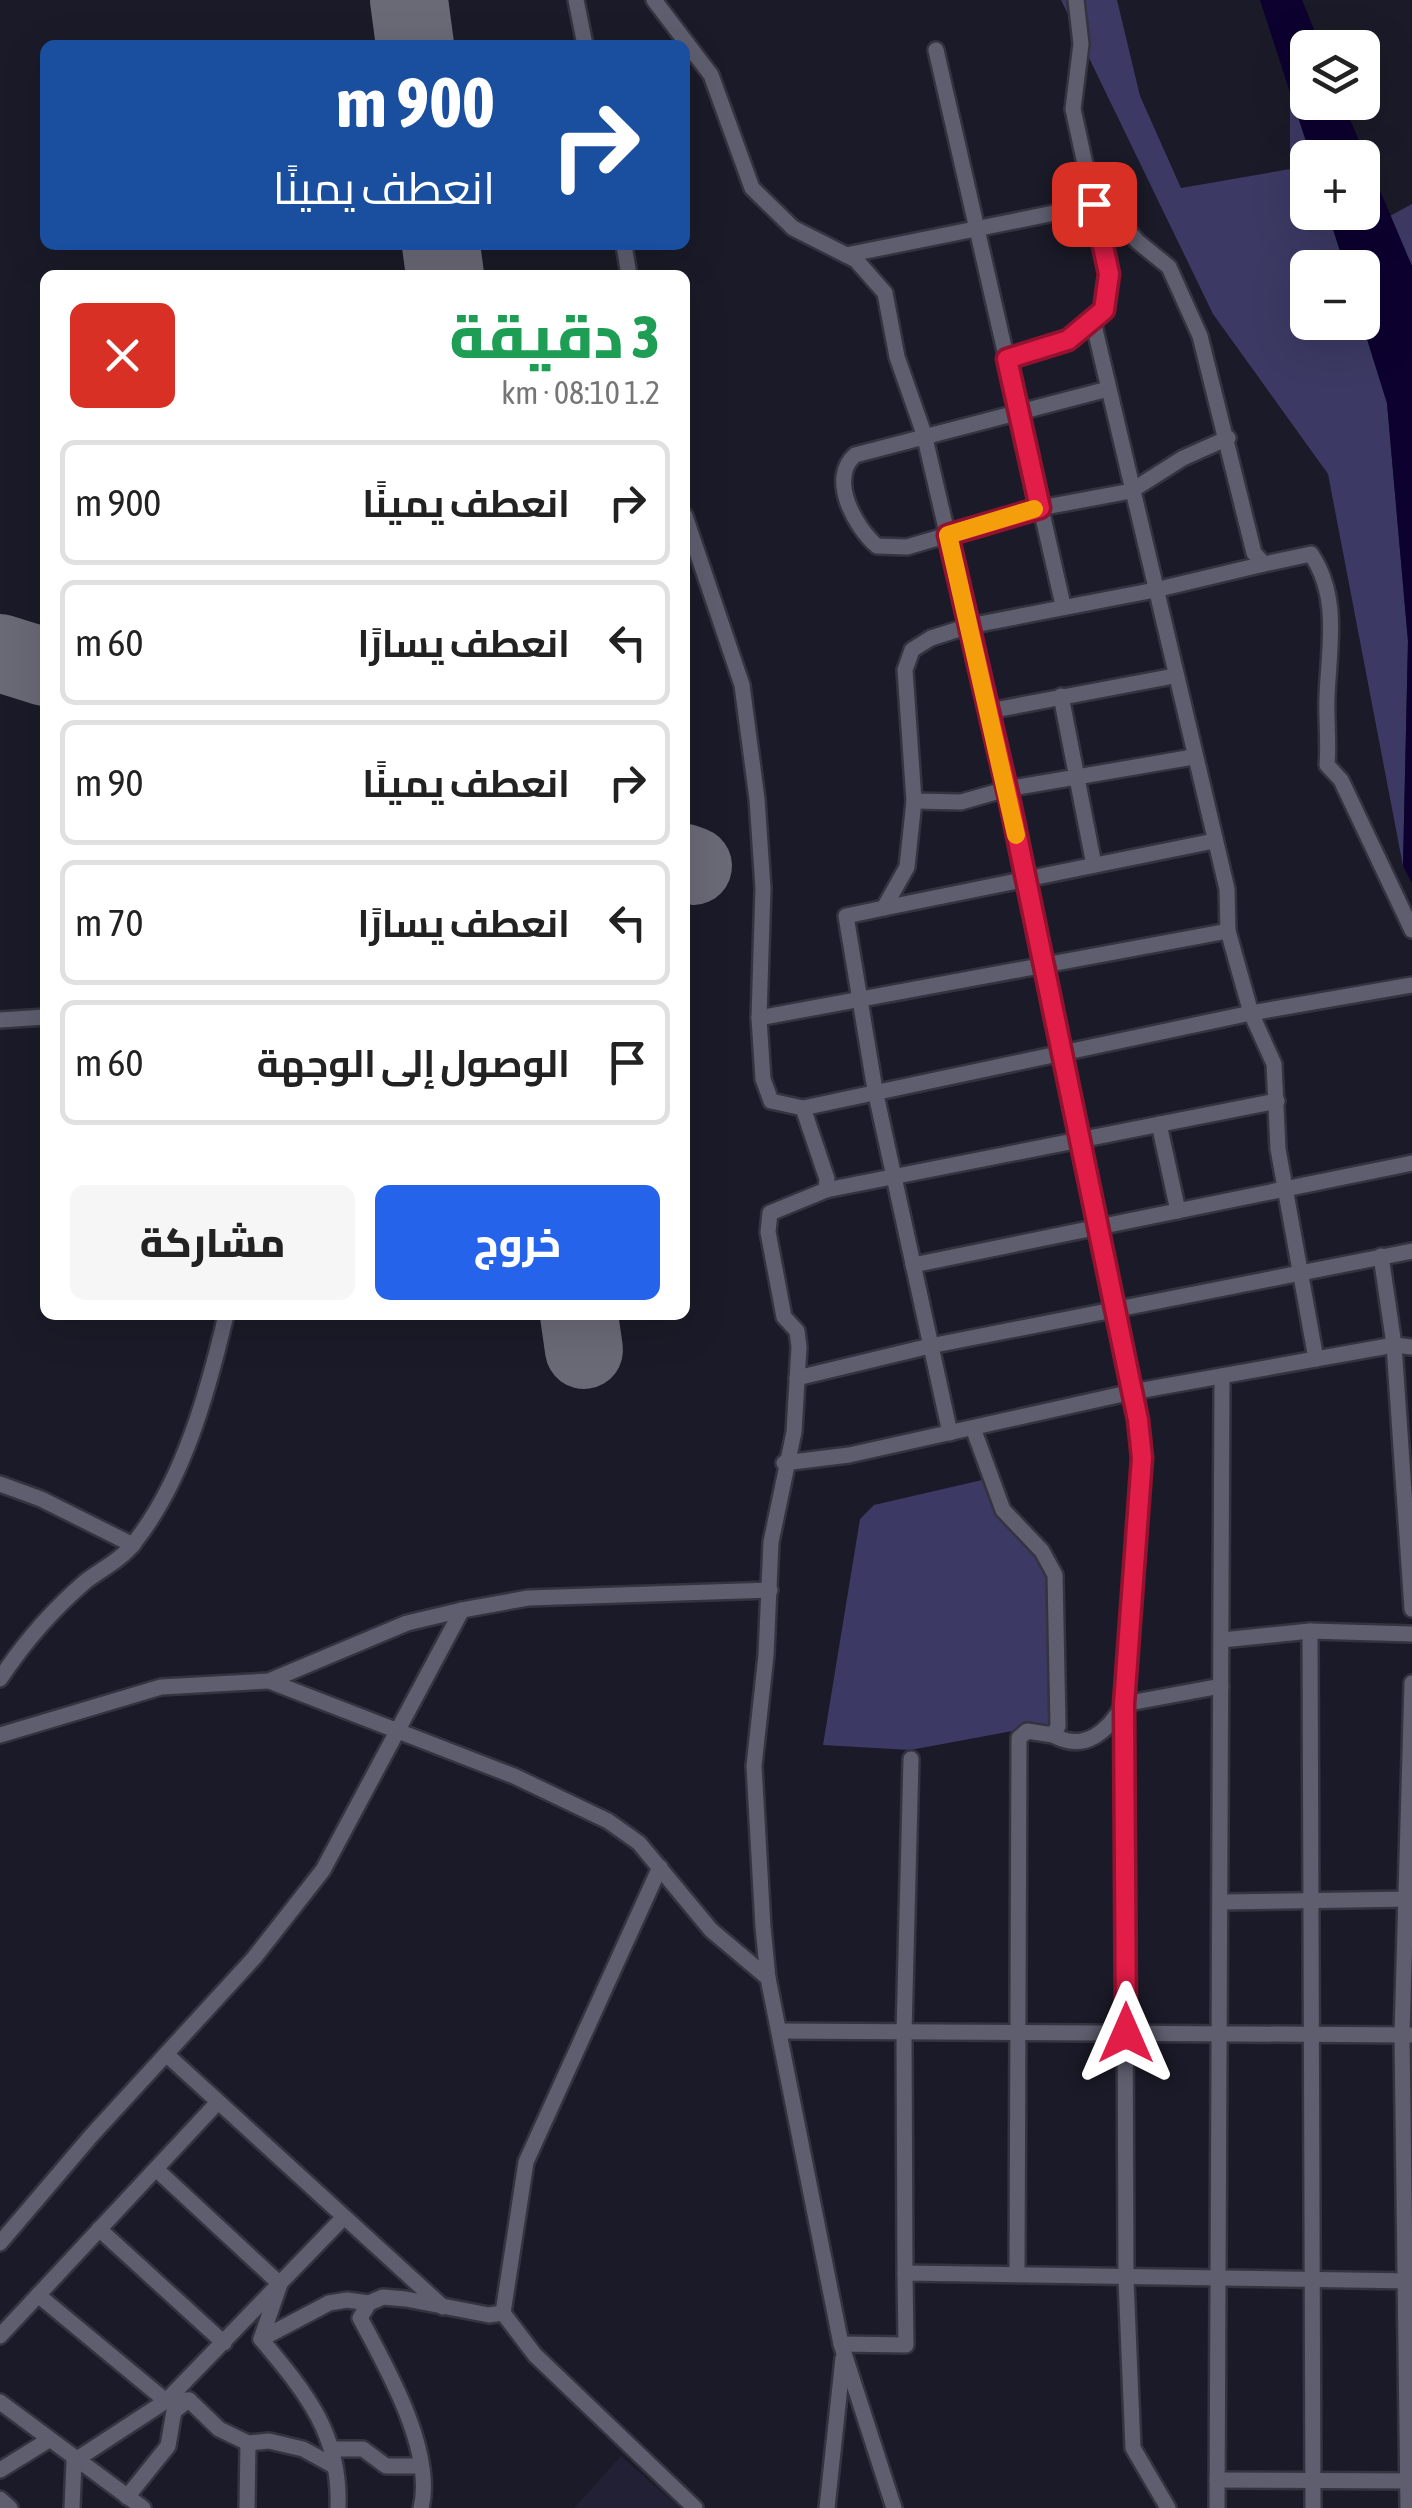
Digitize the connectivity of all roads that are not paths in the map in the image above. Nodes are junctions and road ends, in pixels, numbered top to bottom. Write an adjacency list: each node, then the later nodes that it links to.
1 (576, 0): 4 (street)
2 (654, 0): 5 (street)
3 (1076, 0): 8 (street)
4 (584, 40)
5 (684, 40)
6 (690, 47): 11 (street)
7 (936, 50): 10 (street)
8 (1089, 184): 9 (street); 17 (street)
9 (1094, 204): 10 (street); 12 (street)
10 (978, 231): 11 (street); 13 (street)
11 (846, 256): 16 (street)
12 (1093, 321): 13 (street); 14 (street)
13 (1007, 359): 15 (street)
14 (1108, 390): 15 (street); 18 (street)
15 (1019, 409): 16 (street); 19 (street)
16 (924, 434): 21 (street); 21 (street)
17 (1228, 438): 18 (street); 22 (street)
18 (1131, 491): 19 (street); 23 (street)
19 (1040, 508): 21 (street); 24 (street)
20 (690, 531): 44 (street)
21 (948, 535): 25 (street)
22 (1264, 564): 23 (street); 37 (street)
23 (1155, 590): 24 (street); 26 (street)
24 (1064, 604): 25 (street)
25 (970, 626): 28 (street); 32 (street)
26 (1174, 676): 27 (street); 29 (street)
27 (1061, 696): 28 (street); 30 (street)
28 (989, 710): 31 (street)
29 (1192, 756): 30 (street); 33 (street)
30 (1078, 780): 31 (street); 34 (street)
31 (1007, 789): 32 (street); 35 (street)
32 (914, 801): 36 (street)
33 (1214, 840): 34 (street); 38 (street)
34 (1094, 865): 35 (street)
35 (1025, 878): 36 (street); 39 (street)
36 (884, 908): 41 (street)
37 (1412, 930)
38 (1228, 931): 39 (street); 42 (street)
39 (1042, 967): 41 (street); 46 (street)
40 (1412, 985): 42 (street)
41 (863, 998): 44 (street); 47 (street)
42 (1251, 1013): 46 (street); 48 (street)
43 (40, 1016): 45 (street)
44 (759, 1018): 49 (street)
45 (0, 1020)
46 (1060, 1053): 47 (street); 51 (street)
47 (875, 1090): 49 (street); 53 (street)
48 (1277, 1100): 50 (street); 54 (street)
49 (803, 1108): 55 (street)
50 (1159, 1124): 51 (street); 56 (street)
51 (1078, 1140): 53 (street); 57 (street)
52 (1412, 1163): 54 (street)
53 (895, 1178): 55 (street); 60 (street)
54 (1284, 1189): 56 (street); 61 (street)
55 (826, 1190): 69 (street)
56 (1178, 1212): 57 (street)
57 (1097, 1228): 60 (street); 62 (street)
58 (1412, 1251): 59 (street)
59 (1381, 1256): 61 (street); 65 (street)
60 (913, 1265): 64 (street)
61 (1302, 1273): 62 (street); 67 (street)
62 (1115, 1312): 64 (street); 70 (street)
63 (225, 1320): 75 (street)
64 (930, 1346): 69 (street); 72 (street)
65 (1394, 1346): 66 (street); 67 (street); 77 (street)
66 (1412, 1347)
67 (1316, 1360): 68 (street)
68 (1222, 1376): 70 (street); 81 (street)
69 (797, 1378): 73 (street)
70 (1132, 1392): 71 (street); 86 (street)
71 (973, 1428): 72 (street); 89 (street)
72 (950, 1433): 73 (street)
73 (784, 1463): 76 (street)
74 (0, 1484): 75 (street)
75 (132, 1546): 82 (street)
76 (770, 1590): 78 (street); 95 (street)
77 (1412, 1609)
78 (462, 1610): 83 (street); 87 (street)
79 (1310, 1632): 80 (street); 81 (street); 93 (street)
80 (1412, 1634)
81 (1222, 1640): 85 (street)
82 (0, 1679)
83 (268, 1682): 87 (street); 88 (street)
84 (1412, 1683): 92 (street)
85 (1221, 1686): 86 (street); 94 (street)
86 (1124, 1704): 89 (street); 99 (street)
87 (399, 1730): 91 (street); 103 (street)
88 (0, 1734)
89 (1053, 1735): 98 (street)
90 (911, 1758): 97 (street)
91 (660, 1867): 95 (street); 119 (street)
92 (1408, 1899): 93 (street); 102 (street)
93 (1313, 1901): 94 (street); 101 (street)
94 (1222, 1902): 100 (street)
95 (768, 1978): 96 (street)
96 (778, 2031): 97 (street); 123 (street)
97 (904, 2033): 98 (street); 109 (street)
98 (1018, 2033): 99 (street); 110 (street)
99 (1126, 2033): 100 (street); 111 (street)
100 (1221, 2034): 101 (street); 112 (street)
101 (1313, 2034): 102 (street); 113 (street)
102 (1407, 2035): 114 (street)
103 (166, 2054): 104 (street); 108 (street)
104 (218, 2102): 105 (street); 106 (street)
105 (156, 2169): 107 (street); 115 (street)
106 (344, 2217): 115 (street); 118 (street)
107 (99, 2230): 116 (street); 122 (street)
108 (0, 2243)
109 (905, 2273): 110 (street); 123 (street)
110 (1017, 2274): 111 (street)
111 (1126, 2280): 112 (street); 146 (street)
112 (1220, 2280): 113 (street); 133 (street)
113 (1314, 2280): 114 (street); 134 (street)
114 (1410, 2281): 135 (street)
115 (280, 2284): 121 (street); 122 (street)
116 (38, 2295): 120 (street); 124 (street)
117 (369, 2303): 118 (street); 121 (street); 131 (street)
118 (443, 2307): 119 (street)
119 (504, 2313): 143 (street)
120 (0, 2336)
121 (260, 2339): 129 (street)
122 (224, 2344): 124 (street)
123 (842, 2348): 144 (street); 145 (street)
124 (166, 2400): 125 (street); 130 (street)
125 (189, 2400): 128 (street); 137 (street)
126 (0, 2402): 127 (street)
127 (47, 2441): 130 (street); 132 (street)
128 (248, 2443): 129 (street); 141 (street)
129 (334, 2458): 131 (street); 138 (street)
130 (74, 2461): 137 (street); 140 (street)
131 (419, 2466): 142 (street)
132 (0, 2470)
133 (1217, 2480): 134 (street); 147 (street)
134 (1314, 2480): 135 (street); 148 (street)
135 (1410, 2481): 149 (street)
136 (0, 2500): 139 (street)
137 (137, 2505)
138 (336, 2506)
139 (10, 2508)
140 (72, 2508)
141 (247, 2508)
142 (421, 2508)
143 (694, 2508)
144 (827, 2508)
145 (894, 2508)
146 (1168, 2508)
147 (1217, 2508)
148 (1314, 2508)
149 (1408, 2508)

